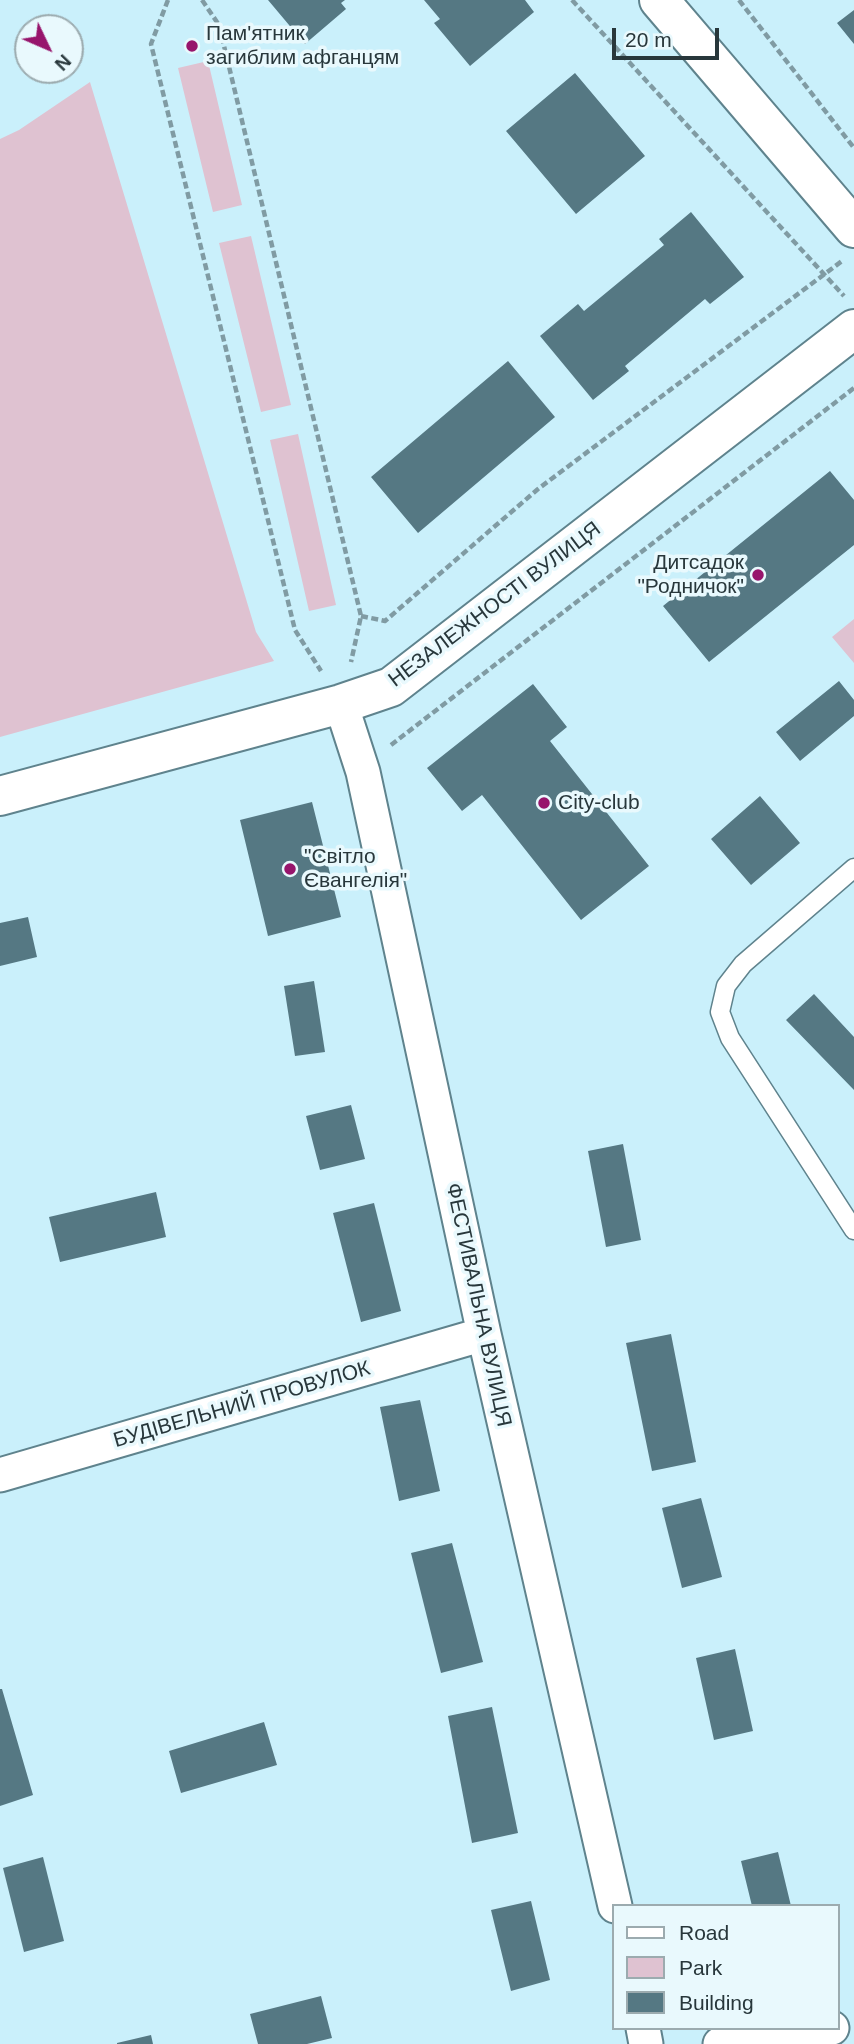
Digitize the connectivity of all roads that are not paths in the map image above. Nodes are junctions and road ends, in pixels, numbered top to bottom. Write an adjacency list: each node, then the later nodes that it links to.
1 (659, 0): 2 (street)
2 (849, 244)
3 (850, 314): 4 (street, НЕЗАЛЕЖНОСТІ ВУЛИЦЯ)
4 (341, 704): 5 (street, НЕЗАЛЕЖНОСТІ ВУЛИЦЯ); 8 (street, ФЕСТИВАЛЬНА ВУЛИЦЯ)
5 (0, 796)
6 (854, 868): 7 (lane)
7 (854, 1230)
8 (484, 1334): 9 (street, БУДІВЕЛЬНИЙ ПРОВУЛОК); 10 (street, ФЕСТИВАЛЬНА ВУЛИЦЯ)
9 (0, 1475)
10 (615, 1904)
11 (818, 2030): 14 (street)
12 (619, 2044): 13 (street)
13 (625, 2044)
14 (720, 2044)

